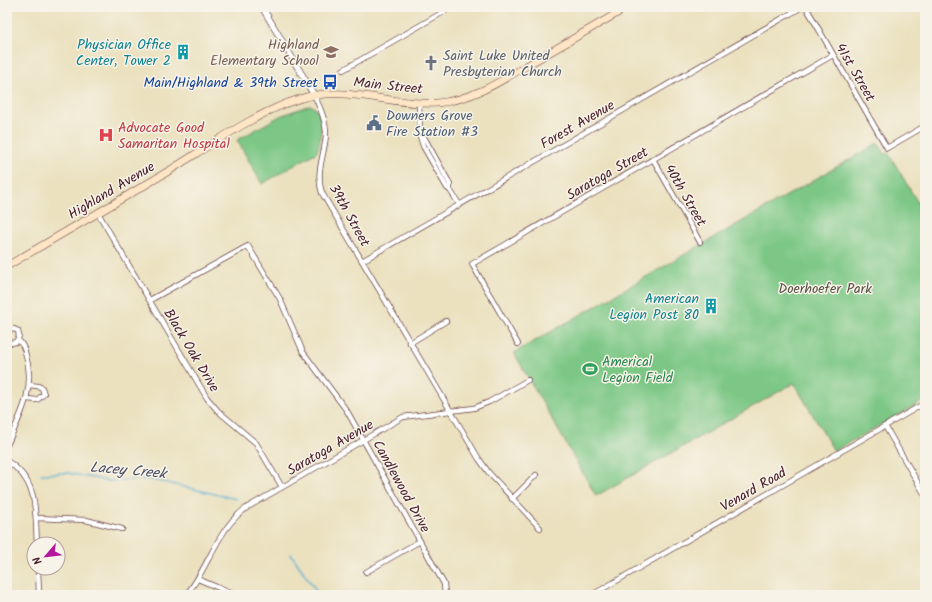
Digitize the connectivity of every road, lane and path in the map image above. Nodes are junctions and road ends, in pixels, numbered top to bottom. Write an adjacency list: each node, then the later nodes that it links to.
1 (262, 7): 8 (street, 39th Street)
2 (452, 7): 7 (street)
3 (628, 7): 9 (main road, Main Street)
4 (802, 7): 12 (street, Forest Avenue)
5 (806, 7): 6 (street, 41st Street)
6 (834, 55): 10 (street, 41st Street); 11 (street, Saratoga Street)
7 (344, 70)
8 (314, 95): 9 (main road, Main Street); 13 (main road, Highland Avenue); 15 (street, 39th Street)
9 (419, 103): 12 (street)
10 (925, 126)
11 (653, 159): 14 (street, 40th Street); 23 (street, Saratoga Street)
12 (459, 204): 15 (street, Forest Avenue)
13 (98, 213): 16 (main road, Highland Avenue); 17 (street, Black Oak Drive)
14 (700, 242)
15 (362, 261): 22 (street, 39th Street)
16 (7, 266)
17 (150, 300): 30 (street, Candlewood Drive); 34 (street, Black Oak Drive)
18 (446, 321): 22 (street)
19 (7, 330): 20 (street)
20 (18, 340): 21 (street); 25 (street)
21 (7, 341)
22 (410, 343): 28 (street, 39th Street)
23 (518, 344)
24 (528, 380): 28 (street, Saratoga Avenue)
25 (29, 385): 26 (street); 26 (street)
26 (27, 399): 31 (street)
27 (925, 403): 29 (street, Venard Road)
28 (450, 411): 30 (street, Saratoga Avenue); 36 (street, 39th Street)
29 (885, 426): 35 (street); 49 (street, Venard Road)
30 (363, 440): 34 (street, Saratoga Avenue); 41 (street, Candlewood Drive)
31 (7, 445)
32 (7, 461): 37 (street)
33 (536, 475): 36 (street)
34 (282, 487): 44 (street, Saratoga Avenue)
35 (925, 495)
36 (512, 499): 38 (street, 39th Street)
37 (36, 518): 39 (street); 40 (street)
38 (540, 528)
39 (122, 530)
40 (37, 536)
41 (420, 541): 42 (street); 48 (street, Candlewood Drive)
42 (366, 572)
43 (38, 576): 45 (street)
44 (198, 579): 46 (street, Saratoga Avenue); 47 (street)
45 (39, 595)
46 (186, 595)
47 (235, 595)
48 (445, 595)
49 (592, 595)

